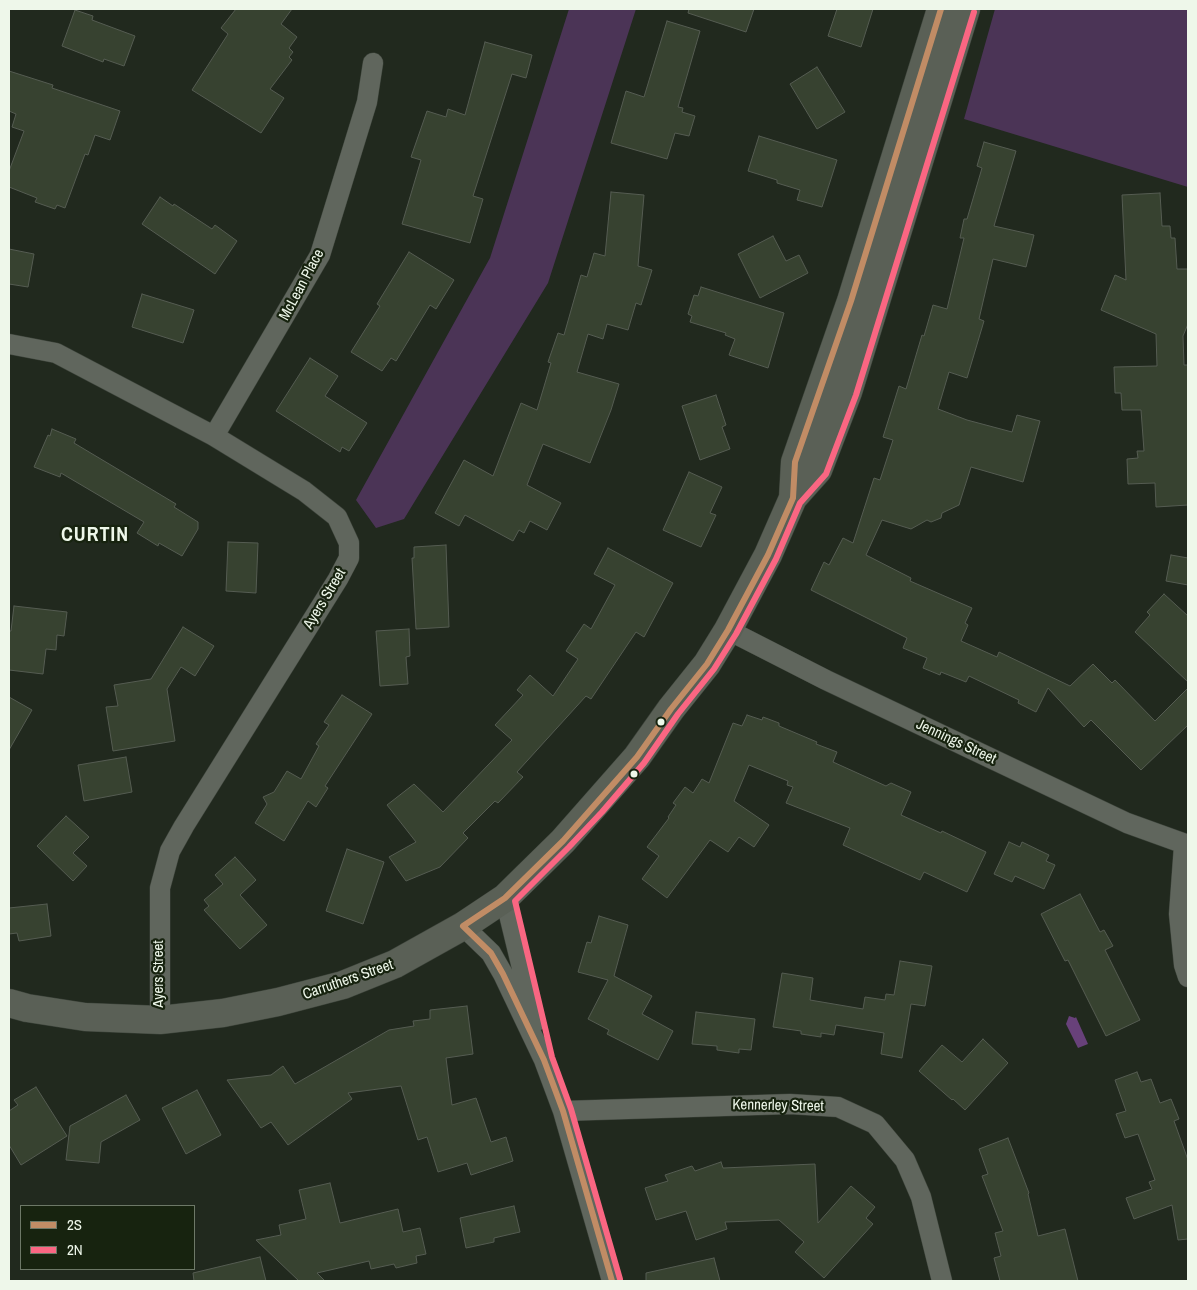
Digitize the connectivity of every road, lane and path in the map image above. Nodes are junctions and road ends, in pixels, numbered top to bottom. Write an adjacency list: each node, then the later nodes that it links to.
1 (941, 9): 6 (main road, Carruthers Street)
2 (966, 9): 6 (main road, Carruthers Street)
3 (373, 63): 5 (street, McLean Place)
4 (9, 344): 5 (street, Ayers Street)
5 (214, 436): 13 (street, Ayers Street)
6 (793, 498): 7 (main road, Carruthers Street)
7 (728, 630): 8 (street, Jennings Street); 9 (main road, Carruthers Street)
8 (1186, 845): 11 (street)
9 (505, 898): 10 (main road, Carruthers Street); 14 (street)
10 (464, 926): 13 (main road, Carruthers Street); 14 (street)
11 (1188, 977)
12 (9, 1003): 13 (main road, Carruthers Street)
13 (160, 1020)
14 (544, 1060): 15 (street)
15 (562, 1111): 16 (street); 17 (street, Kennerley Street)
16 (608, 1280)
17 (942, 1281)

